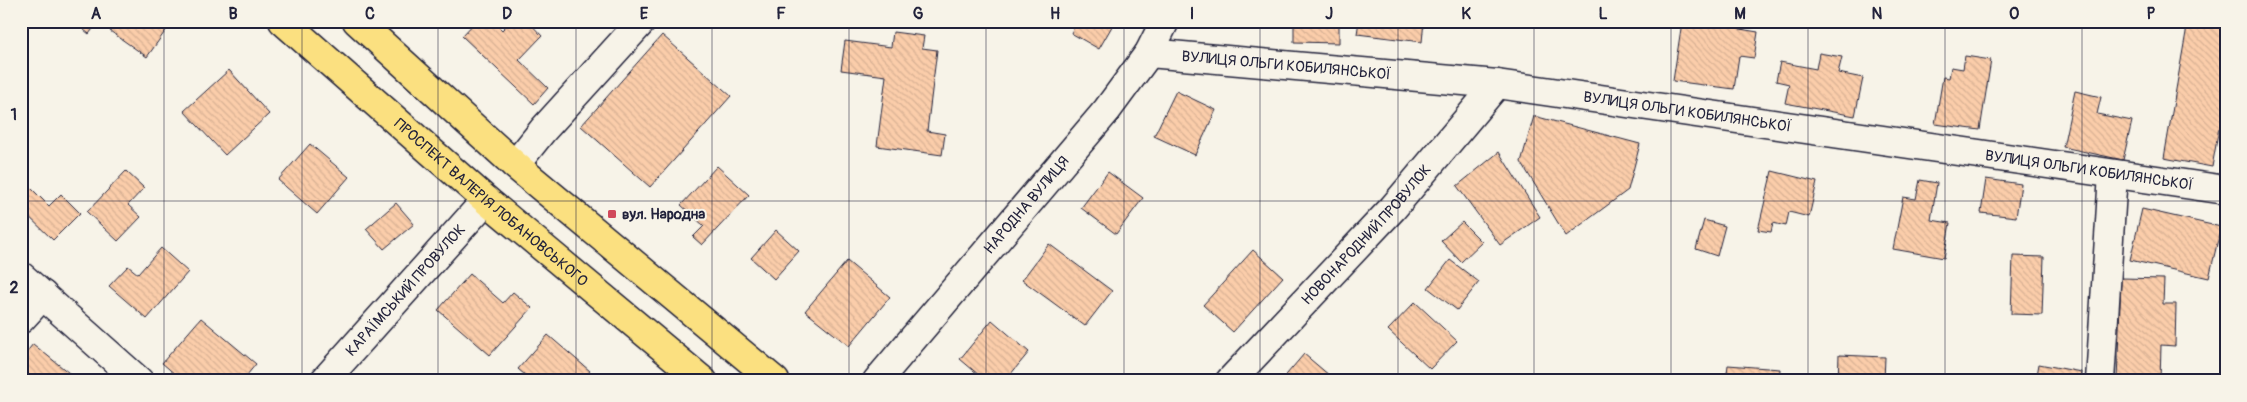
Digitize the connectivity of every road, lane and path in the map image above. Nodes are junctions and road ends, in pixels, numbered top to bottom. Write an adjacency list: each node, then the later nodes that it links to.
1 (283, 21): 10 (main road, ПРОСПЕКТ ВАЛЕРІЯ ЛОБАНОВСЬКОГО)
2 (357, 21): 7 (main road)
3 (642, 21): 7 (street)
4 (1165, 21): 5 (street, НАРОДНА ВУЛИЦЯ)
5 (1149, 53): 6 (street, ВУЛИЦЯ ОЛЬГИ КОБИЛЯНСЬКОЇ); 18 (street, НАРОДНА ВУЛИЦЯ)
6 (1496, 84): 8 (street, ВУЛИЦЯ ОЛЬГИ КОБИЛЯНСЬКОЇ); 19 (street, НОВОНАРОДНИЙ ПРОВУЛОК)
7 (515, 165): 17 (main road)
8 (2113, 174): 9 (street, ВУЛИЦЯ ОЛЬГИ КОБИЛЯНСЬКОЇ); 20 (street)
9 (2226, 190)
10 (486, 200): 15 (street, КАРАЇМСЬКИЙ ПРОВУЛОК); 16 (main road, ПРОСПЕКТ ВАЛЕРІЯ ЛОБАНОВСЬКОГО)
11 (21, 276): 12 (street)
12 (43, 295): 13 (street); 14 (street)
13 (21, 319)
14 (139, 381)
15 (324, 381)
16 (703, 381)
17 (775, 381)
18 (877, 381)
19 (1230, 381)
20 (2100, 381)

